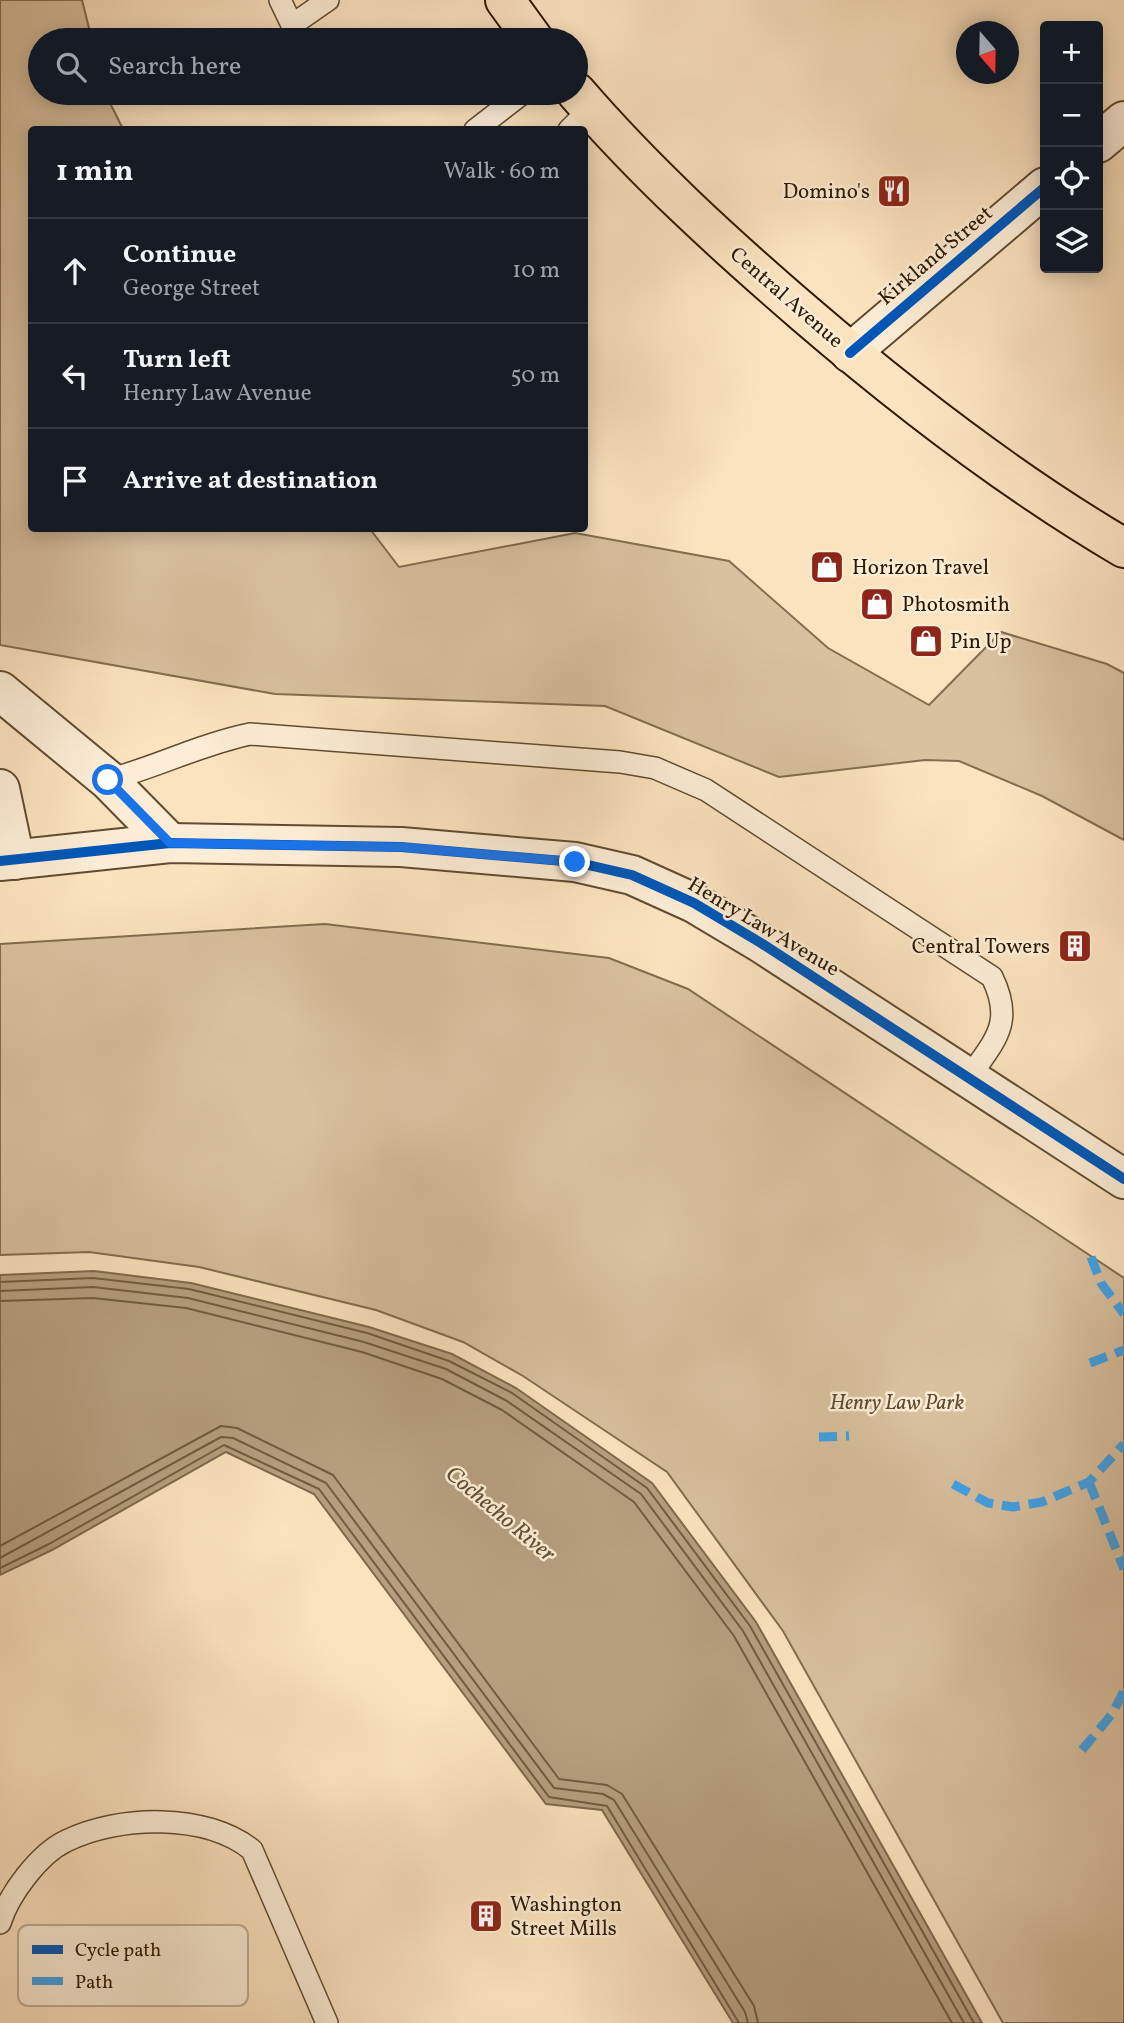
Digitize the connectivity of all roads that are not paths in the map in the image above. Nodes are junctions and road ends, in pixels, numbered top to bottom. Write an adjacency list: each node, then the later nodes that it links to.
1 (280, 0): 2 (lane)
2 (328, 0)
3 (505, 0): 4 (main road)
4 (525, 28)
5 (507, 105): 8 (lane)
6 (578, 110): 11 (main road, Central Avenue)
7 (1124, 121): 9 (street)
8 (480, 126)
9 (1103, 139)
10 (1040, 191): 11 (street, Kirkland Street)
11 (850, 353): 12 (main road, Central Avenue)
12 (1124, 548)
13 (0, 691): 14 (street)
14 (108, 780): 16 (street); 18 (lane)
15 (0, 789): 17 (street)
16 (170, 843): 17 (street, Henry Law Avenue); 18 (street, Henry Law Avenue)
17 (8, 860)
18 (970, 1076): 19 (street, Henry Law Avenue)
19 (1124, 1179)
20 (0, 1923): 21 (lane)
21 (327, 2023)

